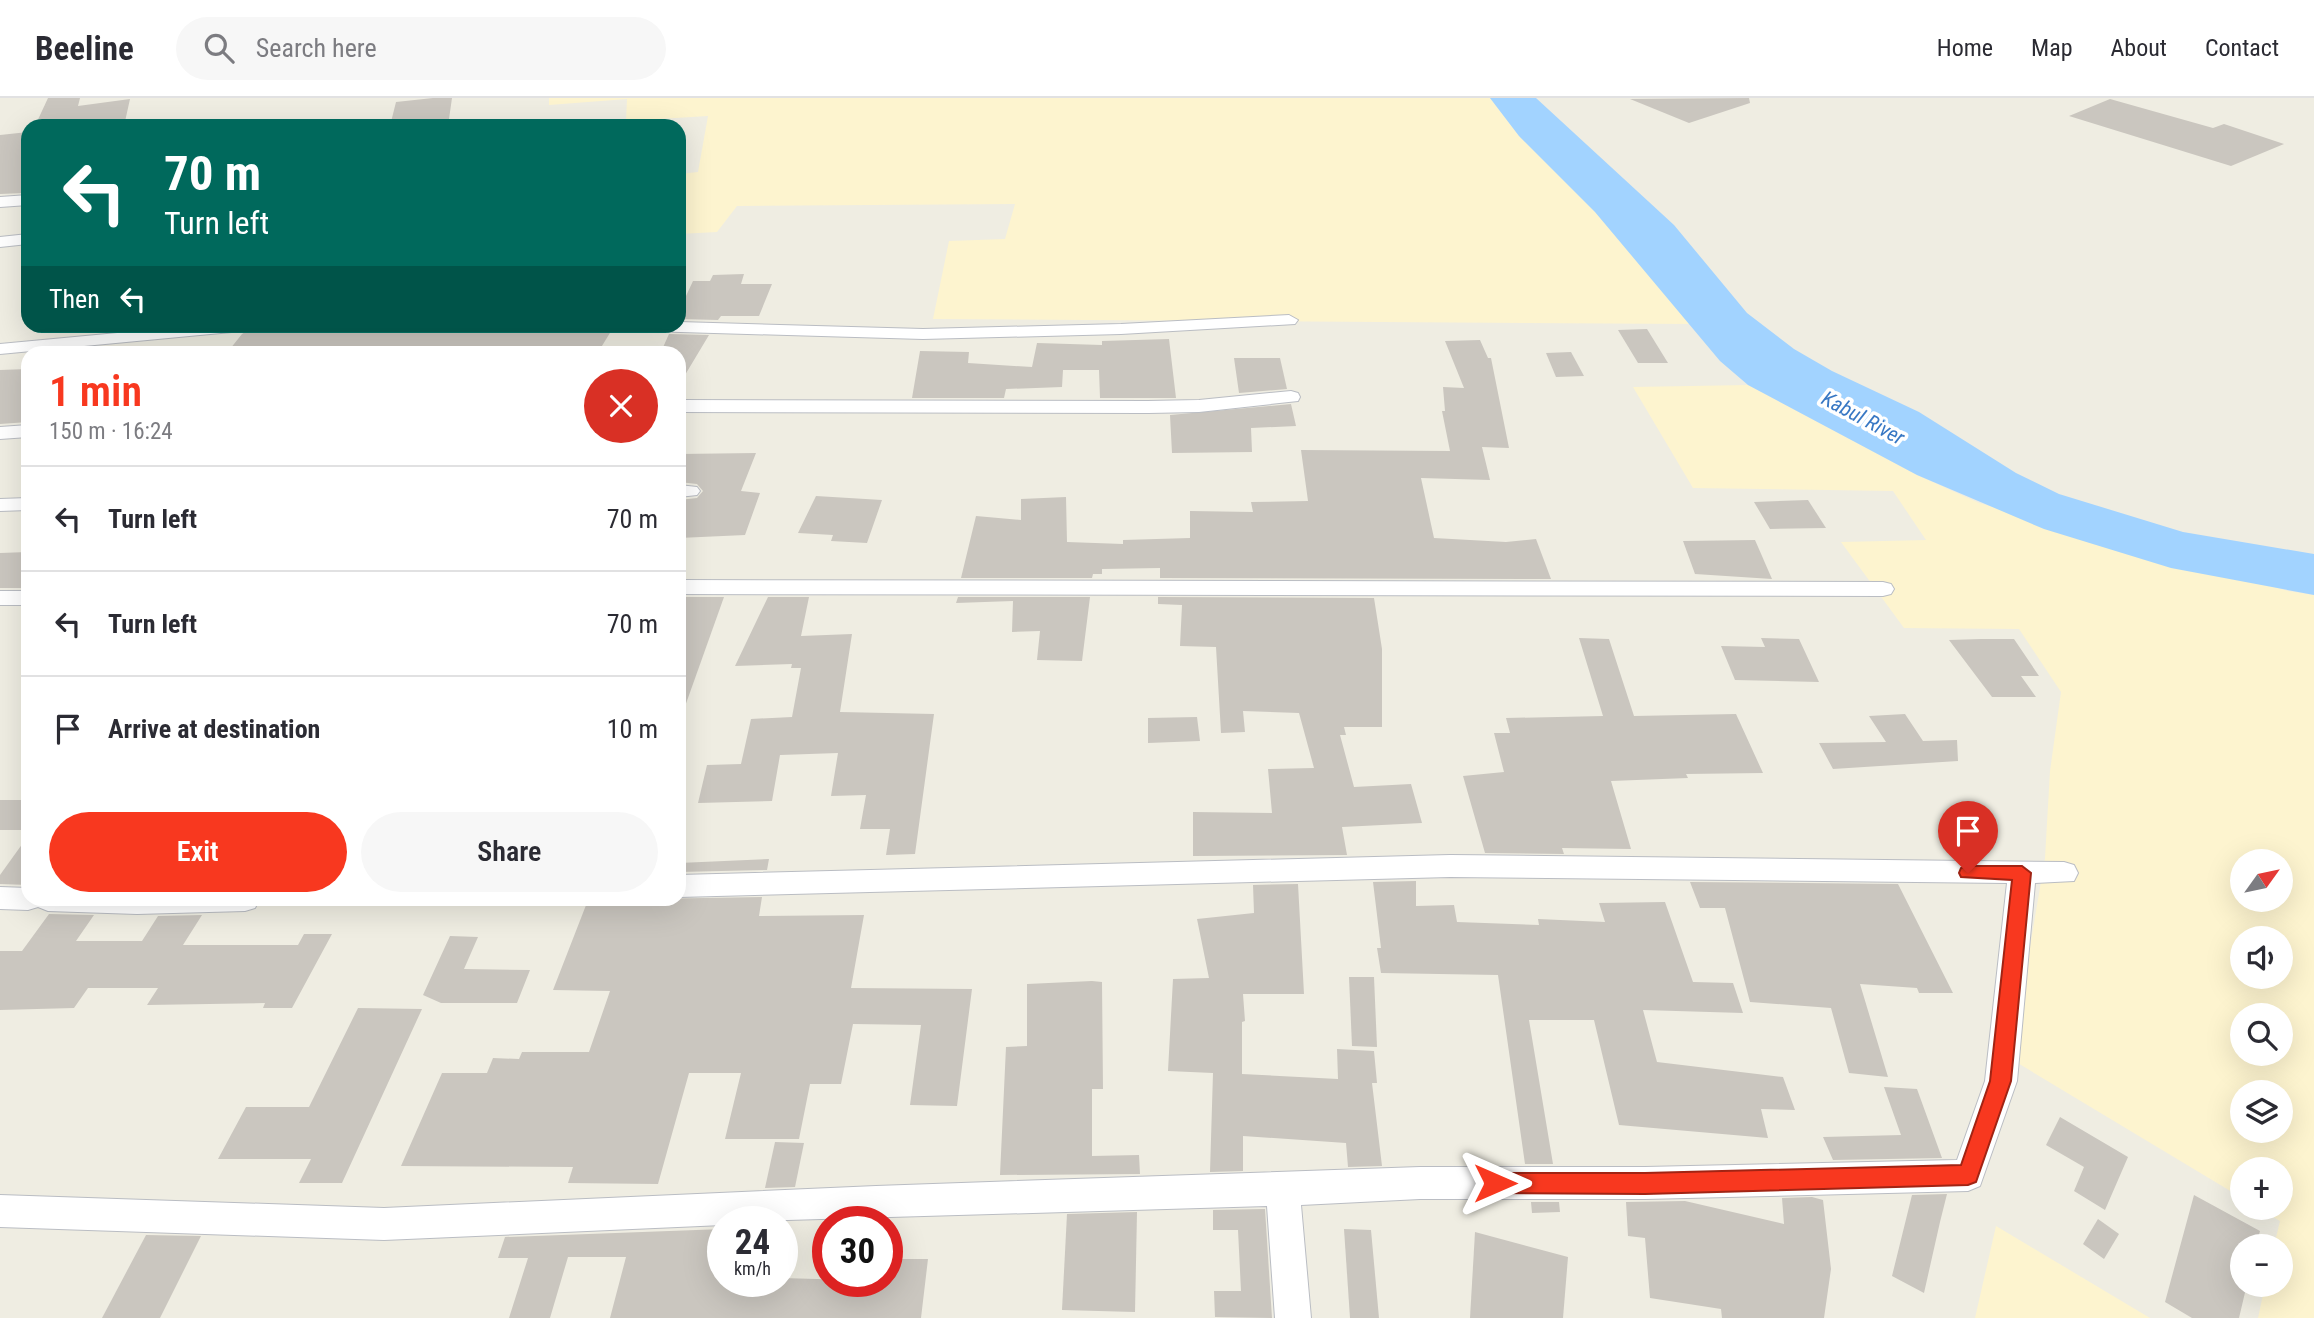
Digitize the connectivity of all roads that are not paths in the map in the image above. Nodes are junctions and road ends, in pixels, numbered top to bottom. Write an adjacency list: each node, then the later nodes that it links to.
1 (21, 200): 2 (street)
2 (0, 202)
3 (21, 240): 4 (street)
4 (0, 242)
5 (1289, 320): 6 (street)
6 (686, 327)
7 (168, 333): 8 (street)
8 (32, 346)
9 (21, 347): 10 (street)
10 (0, 349)
11 (1290, 397): 12 (street)
12 (686, 406)
13 (21, 432): 14 (street)
14 (0, 433)
15 (21, 504): 16 (street)
16 (0, 505)
17 (686, 587): 18 (street)
18 (1884, 589)
19 (0, 598): 20 (street)
20 (21, 598)
21 (2022, 873): 22 (street); 23 (street); 26 (street)
22 (2064, 873)
23 (686, 886)
24 (0, 898): 25 (street)
25 (21, 899)
26 (1283, 1191): 27 (street); 28 (street)
27 (0, 1211)
28 (1293, 1318)

